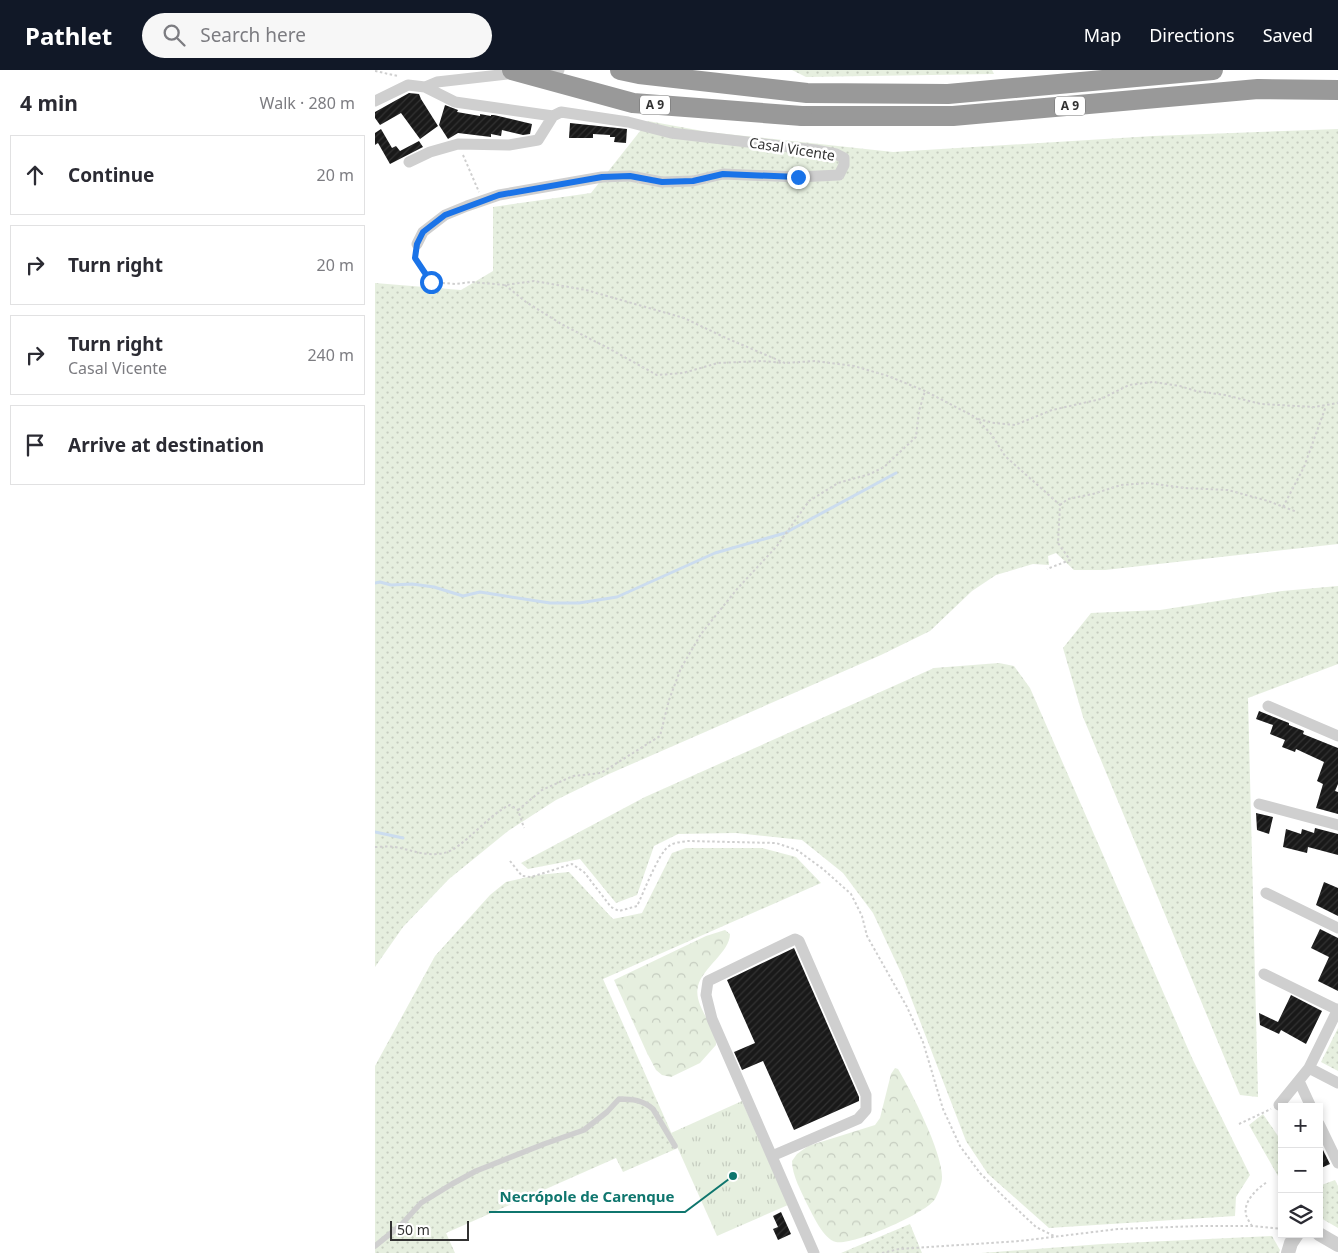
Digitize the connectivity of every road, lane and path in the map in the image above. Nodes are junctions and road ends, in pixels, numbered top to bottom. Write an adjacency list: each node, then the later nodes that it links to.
1 (511, 70): 6 (highway, A 9, bridge)
2 (559, 70): 5 (street)
3 (620, 70): 4 (highway, A 9)
4 (1213, 70)
5 (425, 87): 7 (street); 8 (street, Casal Vicente)
6 (1338, 90)
7 (375, 100)
8 (553, 116): 9 (street); 11 (street, Casal Vicente)
9 (457, 144): 10 (street); 11 (path)
10 (409, 162)
11 (483, 201): 12 (street, Casal Vicente)
12 (417, 244): 13 (path)
13 (505, 285): 14 (path); 14 (path)
14 (785, 363): 15 (path)
15 (925, 391): 18 (path); 26 (path)
16 (1338, 403): 17 (path)
17 (1327, 405): 18 (path); 20 (path)
18 (976, 418): 19 (path)
19 (1060, 506): 20 (path); 22 (path)
20 (1283, 507): 21 (path)
21 (1297, 512)
22 (1047, 569)
23 (1268, 706): 24 (street)
24 (1338, 736)
25 (1259, 804): 27 (street)
26 (519, 810): 28 (path); 29 (path)
27 (1338, 824)
28 (524, 828)
29 (375, 846)
30 (1266, 893): 31 (street)
31 (1338, 928)
32 (1264, 974): 33 (street)
33 (1338, 1010): 34 (street)
34 (1309, 1068): 35 (street); 36 (street)
35 (1299, 1081): 37 (street); 38 (street)
36 (1338, 1083)
37 (1281, 1103)
38 (1309, 1103)
39 (1278, 1106): 40 (path)
40 (1239, 1124)
41 (1323, 1132): 44 (street)
42 (675, 1146): 51 (lane)
43 (772, 1156): 43 (street); 52 (street)
44 (1338, 1163)
45 (1267, 1182): 46 (path)
46 (1252, 1226): 47 (path); 53 (path)
47 (1278, 1229)
48 (1323, 1236): 50 (street)
49 (1295, 1238): 54 (street)
50 (1338, 1245)
51 (375, 1246)
52 (814, 1253)
53 (882, 1253)
54 (1288, 1253)

